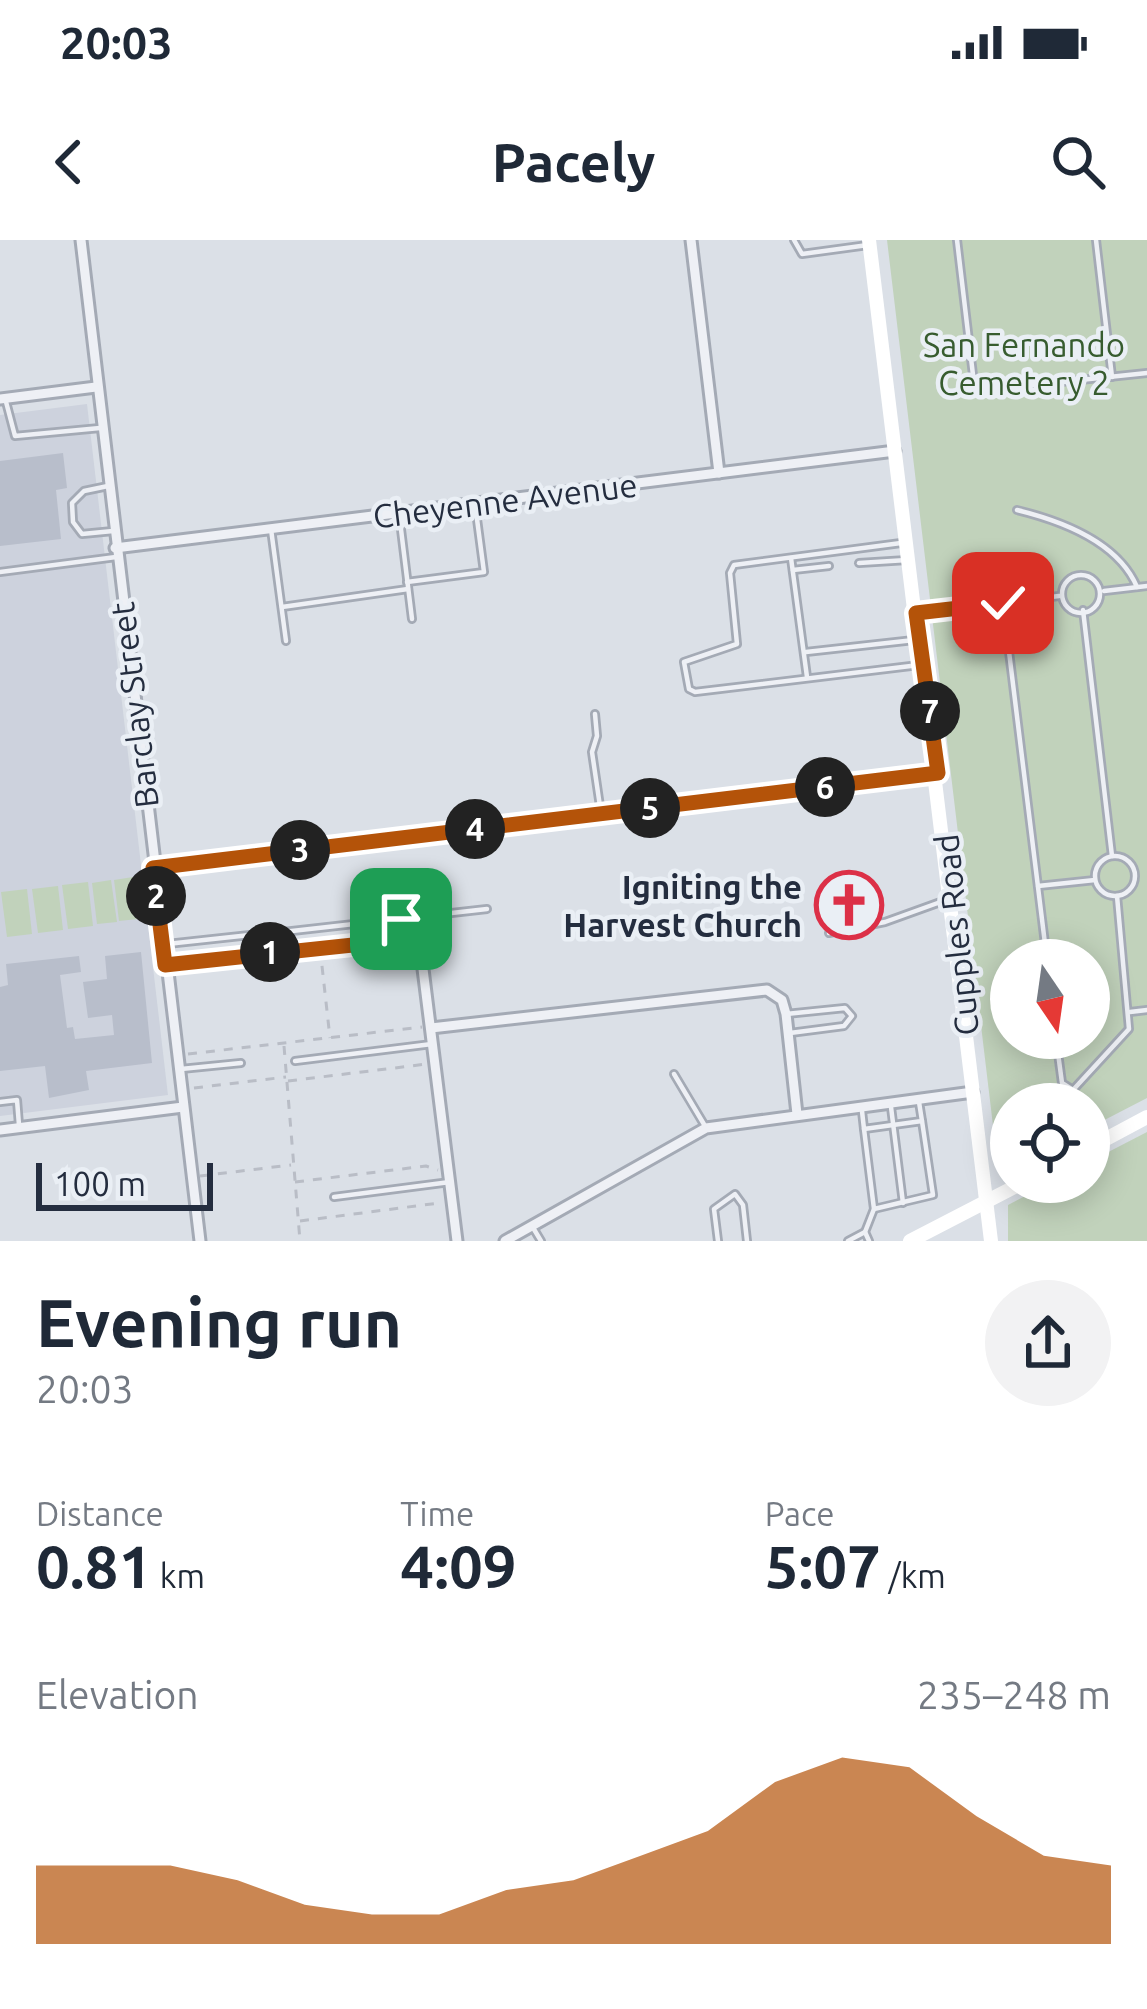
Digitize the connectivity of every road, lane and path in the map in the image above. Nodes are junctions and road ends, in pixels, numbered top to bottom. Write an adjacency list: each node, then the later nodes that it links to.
1 (81, 240): 10 (street, Barclay Street)
2 (691, 240): 14 (street)
3 (794, 240): 7 (lane)
4 (957, 240): 9 (lane)
5 (1096, 240): 9 (lane)
6 (869, 242): 7 (lane); 13 (street, Cupples Road)
7 (847, 244)
8 (1147, 374): 9 (lane)
9 (1112, 377)
10 (96, 387): 11 (street); 12 (street, Barclay Street)
11 (3, 399): 12 (lane)
12 (101, 428): 15 (street, Barclay Street)
13 (895, 451): 14 (street, Cheyenne Avenue); 21 (street, Cupples Road)
14 (719, 473): 16 (street, Cheyenne Avenue)
15 (108, 486): 20 (street, Barclay Street); 20 (lane)
16 (476, 504): 18 (street, Cheyenne Avenue); 29 (lane)
17 (1017, 510): 31 (lane)
18 (399, 513): 19 (street, Cheyenne Avenue); 29 (lane)
19 (271, 529): 22 (street, Cheyenne Avenue); 35 (lane)
20 (113, 531): 22 (street, Barclay Street)
21 (907, 543): 23 (lane); 24 (street, Cupples Road)
22 (116, 553): 28 (lane); 48 (street, Barclay Street)
23 (791, 558): 27 (lane); 43 (lane)
24 (909, 560): 25 (lane); 37 (street, Cupples Road)
25 (859, 563)
26 (829, 566): 27 (lane)
27 (793, 571): 41 (lane)
28 (0, 572)
29 (407, 586): 35 (lane); 38 (lane)
30 (1147, 586): 31 (lane)
31 (1137, 587): 32 (lane)
32 (1104, 591): 33 (lane); 36 (lane)
33 (1058, 596): 34 (lane); 36 (lane)
34 (1003, 603): 37 (lane); 52 (lane)
35 (282, 607): 40 (lane)
36 (1083, 610): 47 (lane)
37 (916, 613): 39 (street, Cupples Road)
38 (412, 619)
39 (920, 639): 41 (lane); 42 (street, Cupples Road)
40 (286, 641)
41 (804, 652): 43 (lane)
42 (923, 664): 43 (lane); 45 (street, Cupples Road)
43 (808, 678)
44 (595, 714): 46 (lane)
45 (938, 773): 46 (street); 54 (street, Cupples Road)
46 (602, 814): 48 (street)
47 (1112, 856): 50 (lane); 51 (lane)
48 (153, 868): 62 (street, Barclay Street)
49 (1147, 874): 50 (lane)
50 (1135, 876): 53 (lane)
51 (1095, 880): 52 (lane); 53 (lane)
52 (1038, 886): 61 (lane)
53 (1117, 896): 66 (lane)
54 (952, 898): 58 (lane); 84 (street, Cupples Road)
55 (487, 909): 56 (lane)
56 (401, 919): 57 (lane); 60 (street)
57 (283, 932)
58 (829, 933)
59 (250, 935): 62 (lane)
60 (419, 938): 63 (path); 68 (street)
61 (1044, 939)
62 (162, 945): 64 (street, Barclay Street)
63 (320, 946): 64 (path); 70 (path)
64 (165, 965): 74 (street, Barclay Street)
65 (1147, 1010): 66 (lane)
66 (1130, 1012): 73 (lane)
67 (787, 1014): 68 (street); 69 (street); 69 (lane)
68 (430, 1027): 70 (path); 72 (street)
69 (789, 1033): 90 (street)
70 (330, 1038): 71 (path)
71 (284, 1043): 74 (path); 82 (path)
72 (433, 1044): 77 (lane); 79 (street)
73 (1110, 1052)
74 (176, 1055): 80 (street, Barclay Street)
75 (1058, 1059): 76 (lane)
76 (1103, 1059)
77 (295, 1061)
78 (241, 1063): 80 (lane)
79 (435, 1063): 82 (path); 100 (street)
80 (178, 1070): 83 (street, Barclay Street)
81 (674, 1074): 95 (lane)
82 (287, 1079): 83 (path); 99 (path)
83 (181, 1089): 89 (street, Barclay Street)
84 (973, 1092): 85 (street); 107 (street, Cupples Road)
85 (919, 1098): 86 (street); 92 (lane)
86 (890, 1101): 88 (street); 93 (lane)
87 (0, 1102): 94 (lane)
88 (862, 1105): 90 (street); 96 (lane)
89 (183, 1107): 94 (street); 101 (street, Barclay Street)
90 (797, 1114): 95 (street)
91 (1147, 1117): 98 (street)
92 (922, 1121): 93 (lane); 108 (lane)
93 (893, 1125): 96 (lane); 108 (lane)
94 (19, 1128): 97 (street)
95 (706, 1128): 111 (street)
96 (864, 1129): 109 (lane)
97 (0, 1130)
98 (1110, 1137)
99 (291, 1165): 101 (path); 102 (path)
100 (448, 1168): 102 (path); 103 (street)
101 (192, 1177): 114 (street, Barclay Street)
102 (293, 1182): 110 (path)
103 (450, 1182): 104 (lane); 106 (street)
104 (334, 1196)
105 (990, 1200): 107 (street)
106 (452, 1202): 110 (path); 116 (street)
107 (986, 1202): 113 (street); 123 (street, Cupples Road)
108 (903, 1204): 109 (lane)
109 (874, 1210): 112 (lane)
110 (298, 1221): 115 (path)
111 (532, 1226): 117 (street); 118 (lane)
112 (865, 1232): 121 (lane); 122 (lane)
113 (915, 1240)
114 (200, 1241)
115 (300, 1241)
116 (457, 1241)
117 (505, 1241)
118 (541, 1241)
119 (718, 1241): 120 (lane)
120 (747, 1241)
121 (848, 1241)
122 (869, 1241)
123 (991, 1241)

